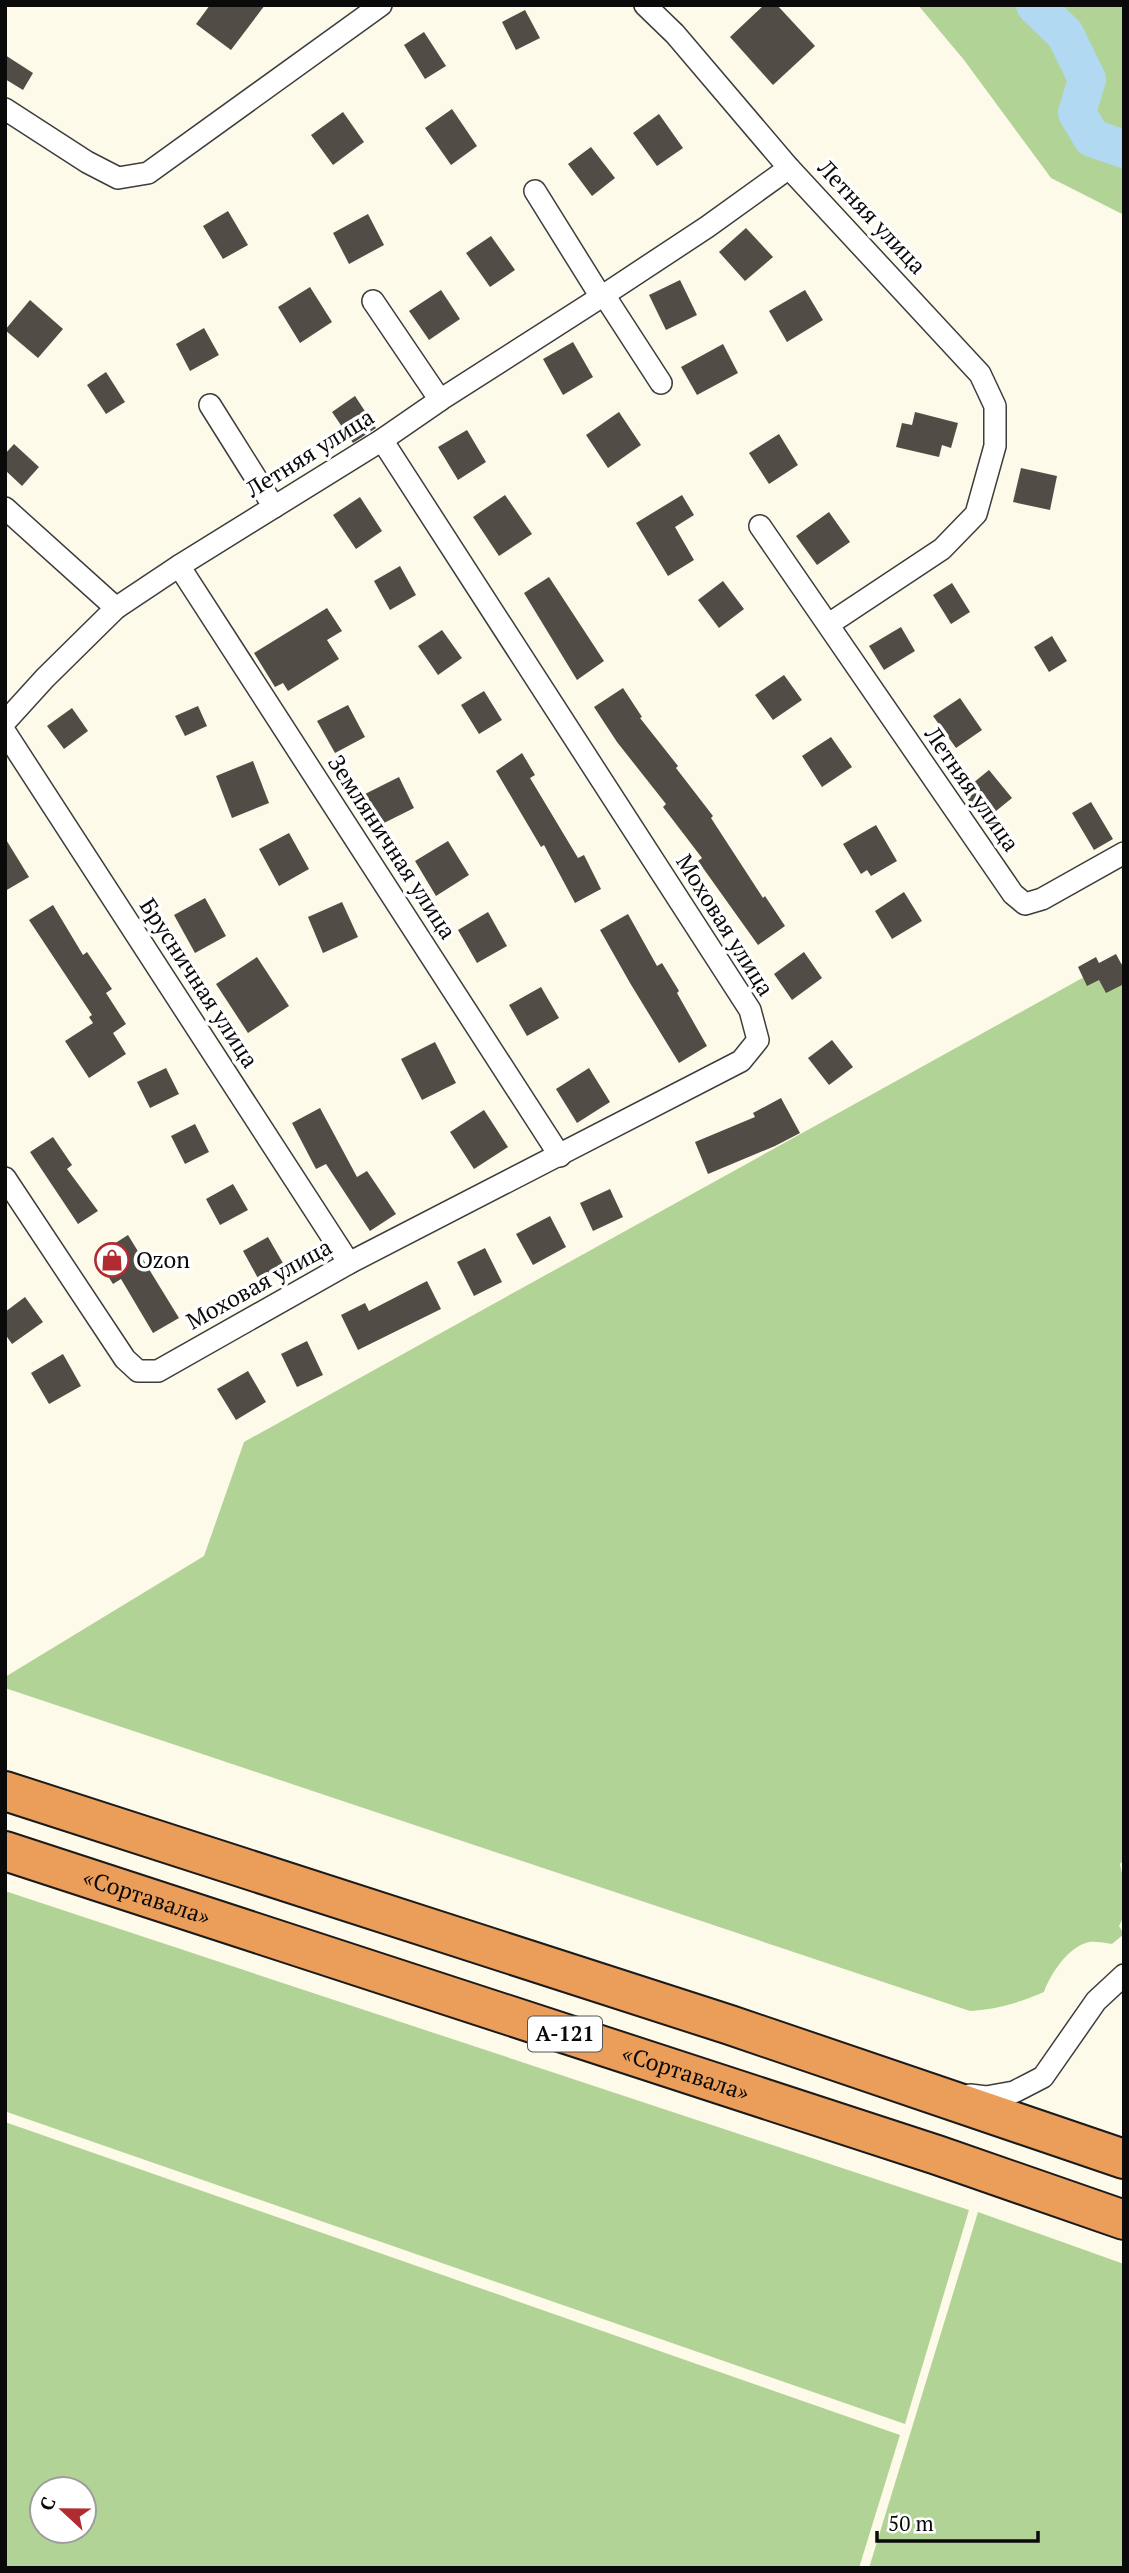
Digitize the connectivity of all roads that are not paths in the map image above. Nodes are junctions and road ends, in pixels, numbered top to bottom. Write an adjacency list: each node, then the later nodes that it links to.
1 (381, 5): 3 (street)
2 (645, 5): 4 (street)
3 (5, 109)
4 (789, 168): 6 (street, Летняя улица); 17 (street, Летняя улица)
5 (535, 191): 6 (street)
6 (603, 296): 8 (street); 9 (street, Летняя улица)
7 (373, 301): 9 (street)
8 (661, 383)
9 (440, 400): 11 (street, Летняя улица)
10 (211, 405): 12 (street)
11 (382, 440): 12 (street, Летняя улица); 21 (street, Моховая улица)
12 (274, 507): 15 (street, Летняя улица)
13 (5, 508): 16 (street)
14 (760, 526): 17 (street)
15 (179, 566): 16 (street, Летняя улица); 21 (street, Земляничная улица)
16 (116, 608): 18 (street, Летняя улица)
17 (829, 624): 20 (street, Летняя улица)
18 (5, 722)
19 (5, 732): 23 (street, Брусничная улица)
20 (1124, 853)
21 (560, 1156): 23 (street, Моховая улица)
22 (5, 1178): 23 (street, Моховая улица)
23 (349, 1263)
24 (5, 1791): 27 (highway, А-121)
25 (5, 1852): 29 (highway, «Сортавала» / А-121)
26 (1124, 1975): 27 (street)
27 (912, 2088): 28 (highway, А-121)
28 (1124, 2159)
29 (1124, 2220)

